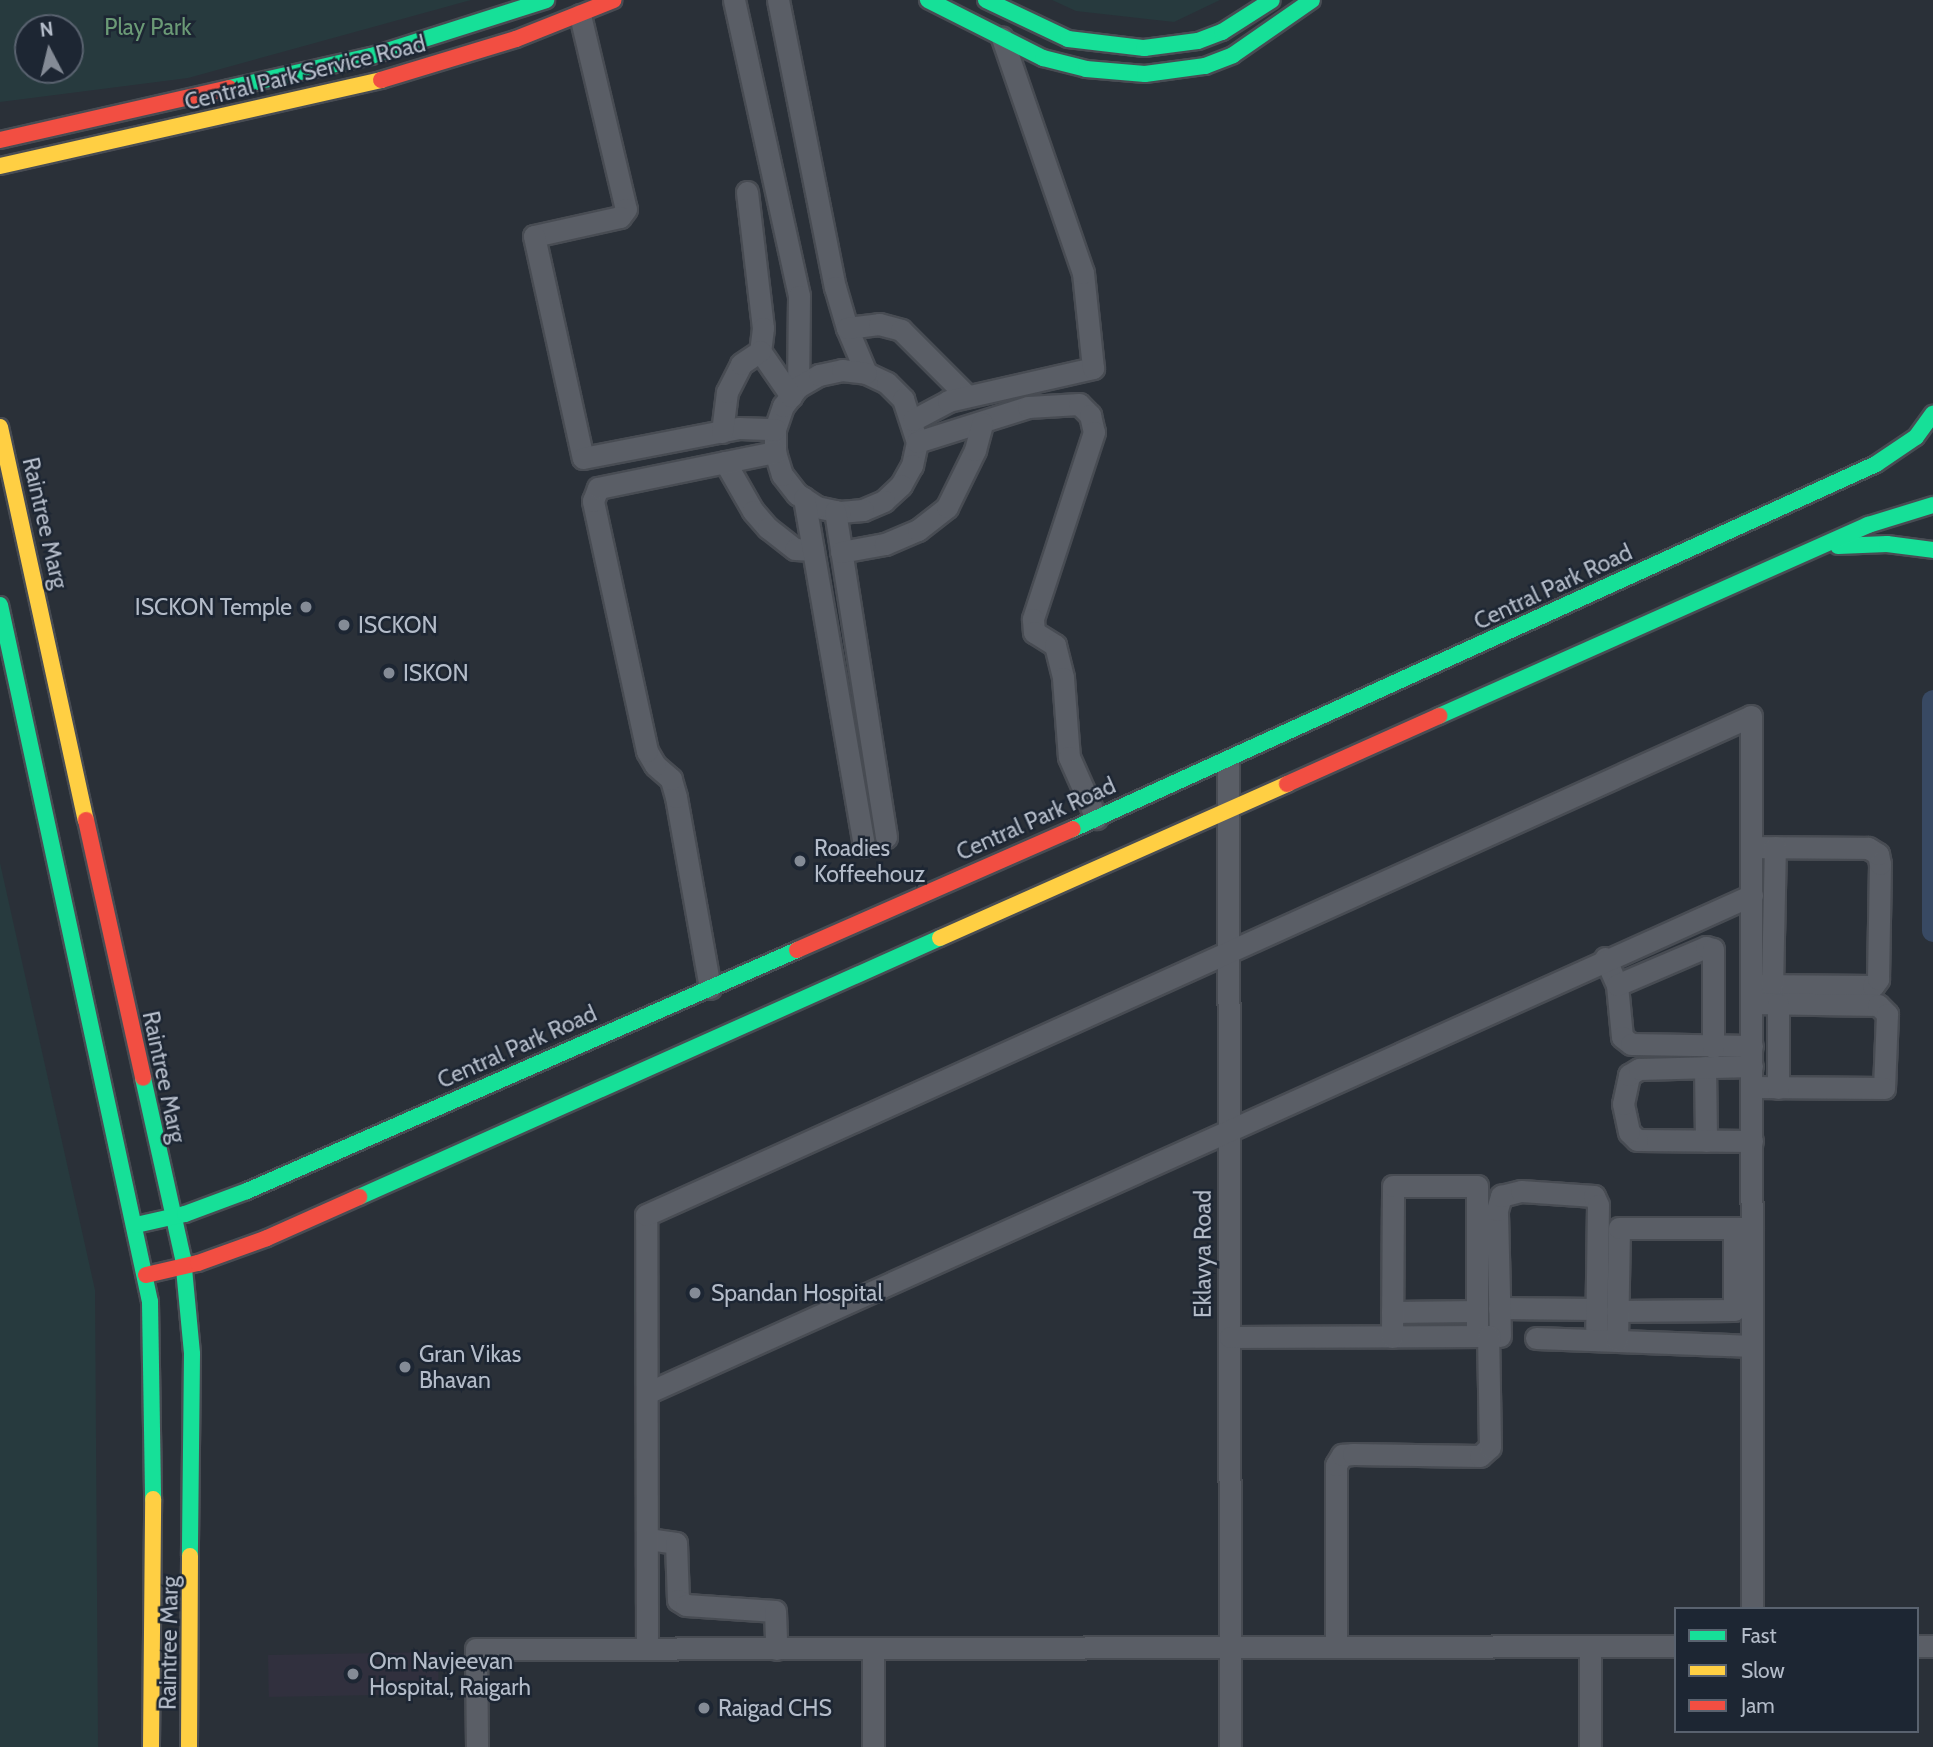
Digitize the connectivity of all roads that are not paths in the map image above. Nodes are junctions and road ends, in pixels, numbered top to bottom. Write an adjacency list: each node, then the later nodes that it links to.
1 (546, 0): 11 (main road, Central Park Service Road)
2 (614, 0): 9 (main road, Central Park Service Road)
3 (734, 0): 17 (street)
4 (778, 0): 14 (street)
5 (928, 0): 10 (main road)
6 (986, 0): 7 (main road)
7 (1272, 0)
8 (1312, 0): 10 (main road)
9 (580, 15): 12 (main road, Central Park Service Road); 24 (street)
10 (1002, 38): 18 (street)
11 (0, 140)
12 (0, 166)
13 (747, 192): 15 (street)
14 (847, 328): 16 (street); 18 (street)
15 (760, 351): 17 (street); 24 (street)
16 (866, 373): 17 (street); 20 (street)
17 (795, 392): 23 (street)
18 (967, 396): 20 (street)
19 (1933, 417): 26 (main road); 37 (main road, Central Park Road)
20 (913, 419): 25 (street)
21 (982, 423): 25 (street); 35 (street); 39 (street)
22 (0, 427): 58 (main road, Raintree Marg)
23 (775, 429): 24 (street); 27 (street)
24 (722, 432)
25 (917, 442): 31 (street)
26 (1933, 444)
27 (775, 452): 28 (street); 29 (street)
28 (725, 462): 33 (street); 48 (street)
29 (804, 498): 31 (street); 33 (street)
30 (1933, 505): 32 (main road)
31 (835, 511): 35 (street)
32 (1812, 549): 34 (main road); 38 (main road)
33 (813, 550): 41 (street)
34 (1933, 550)
35 (841, 552): 40 (street)
36 (0, 605): 59 (main road, Raintree Marg)
37 (1228, 761): 38 (street, Eklavya Road); 39 (main road, Central Park Road)
38 (1228, 808): 45 (street, Eklavya Road); 61 (main road)
39 (1096, 818): 48 (main road, Central Park Road)
40 (886, 837)
41 (864, 846)
42 (1752, 847): 43 (street); 44 (street); 45 (street)
43 (1775, 848): 49 (street); 49 (street)
44 (1752, 895): 46 (street); 49 (street)
45 (1228, 951): 55 (street, Eklavya Road); 73 (street)
46 (1605, 958): 47 (street); 55 (street)
47 (1617, 985): 50 (street); 50 (street)
48 (710, 988): 58 (main road, Central Park Road)
49 (1763, 995): 51 (street); 54 (street); 54 (street)
50 (1713, 1047): 51 (street)
51 (1752, 1056): 52 (street); 53 (street)
52 (1705, 1067): 56 (street); 56 (street)
53 (1752, 1087): 54 (street); 57 (street)
54 (1778, 1088)
55 (1228, 1129): 68 (street, Eklavya Road); 73 (street)
56 (1706, 1141): 57 (street)
57 (1752, 1141): 60 (street)
58 (174, 1216): 59 (main road, Central Park Road); 61 (main road, Raintree Marg)
59 (136, 1225): 62 (main road, Raintree Marg)
60 (1743, 1228): 64 (street); 64 (street); 72 (street)
61 (184, 1266): 62 (main road); 84 (main road, Raintree Marg)
62 (146, 1275): 83 (main road, Raintree Marg)
63 (1499, 1308): 64 (street); 64 (street); 67 (street)
64 (1607, 1310): 71 (street)
65 (1477, 1311): 66 (street); 66 (street); 67 (street)
66 (1392, 1312): 69 (street)
67 (1495, 1336): 69 (street); 78 (street)
68 (1230, 1337): 69 (street); 80 (street, Eklavya Road)
69 (1392, 1337)
70 (1536, 1338): 71 (street)
71 (1606, 1340): 72 (street)
72 (1752, 1346): 75 (street)
73 (647, 1393): 74 (street)
74 (648, 1539): 81 (street); 82 (street)
75 (1752, 1607)
76 (1590, 1646): 77 (street); 78 (street); 88 (street)
77 (1674, 1646)
78 (1336, 1647): 80 (street)
79 (873, 1648): 80 (street); 82 (street); 86 (street)
80 (1230, 1648): 87 (street, Eklavya Road)
81 (647, 1649): 82 (street); 85 (street)
82 (776, 1649)
83 (151, 1747)
84 (189, 1747)
85 (477, 1747)
86 (873, 1747)
87 (1230, 1747)
88 (1590, 1747)

